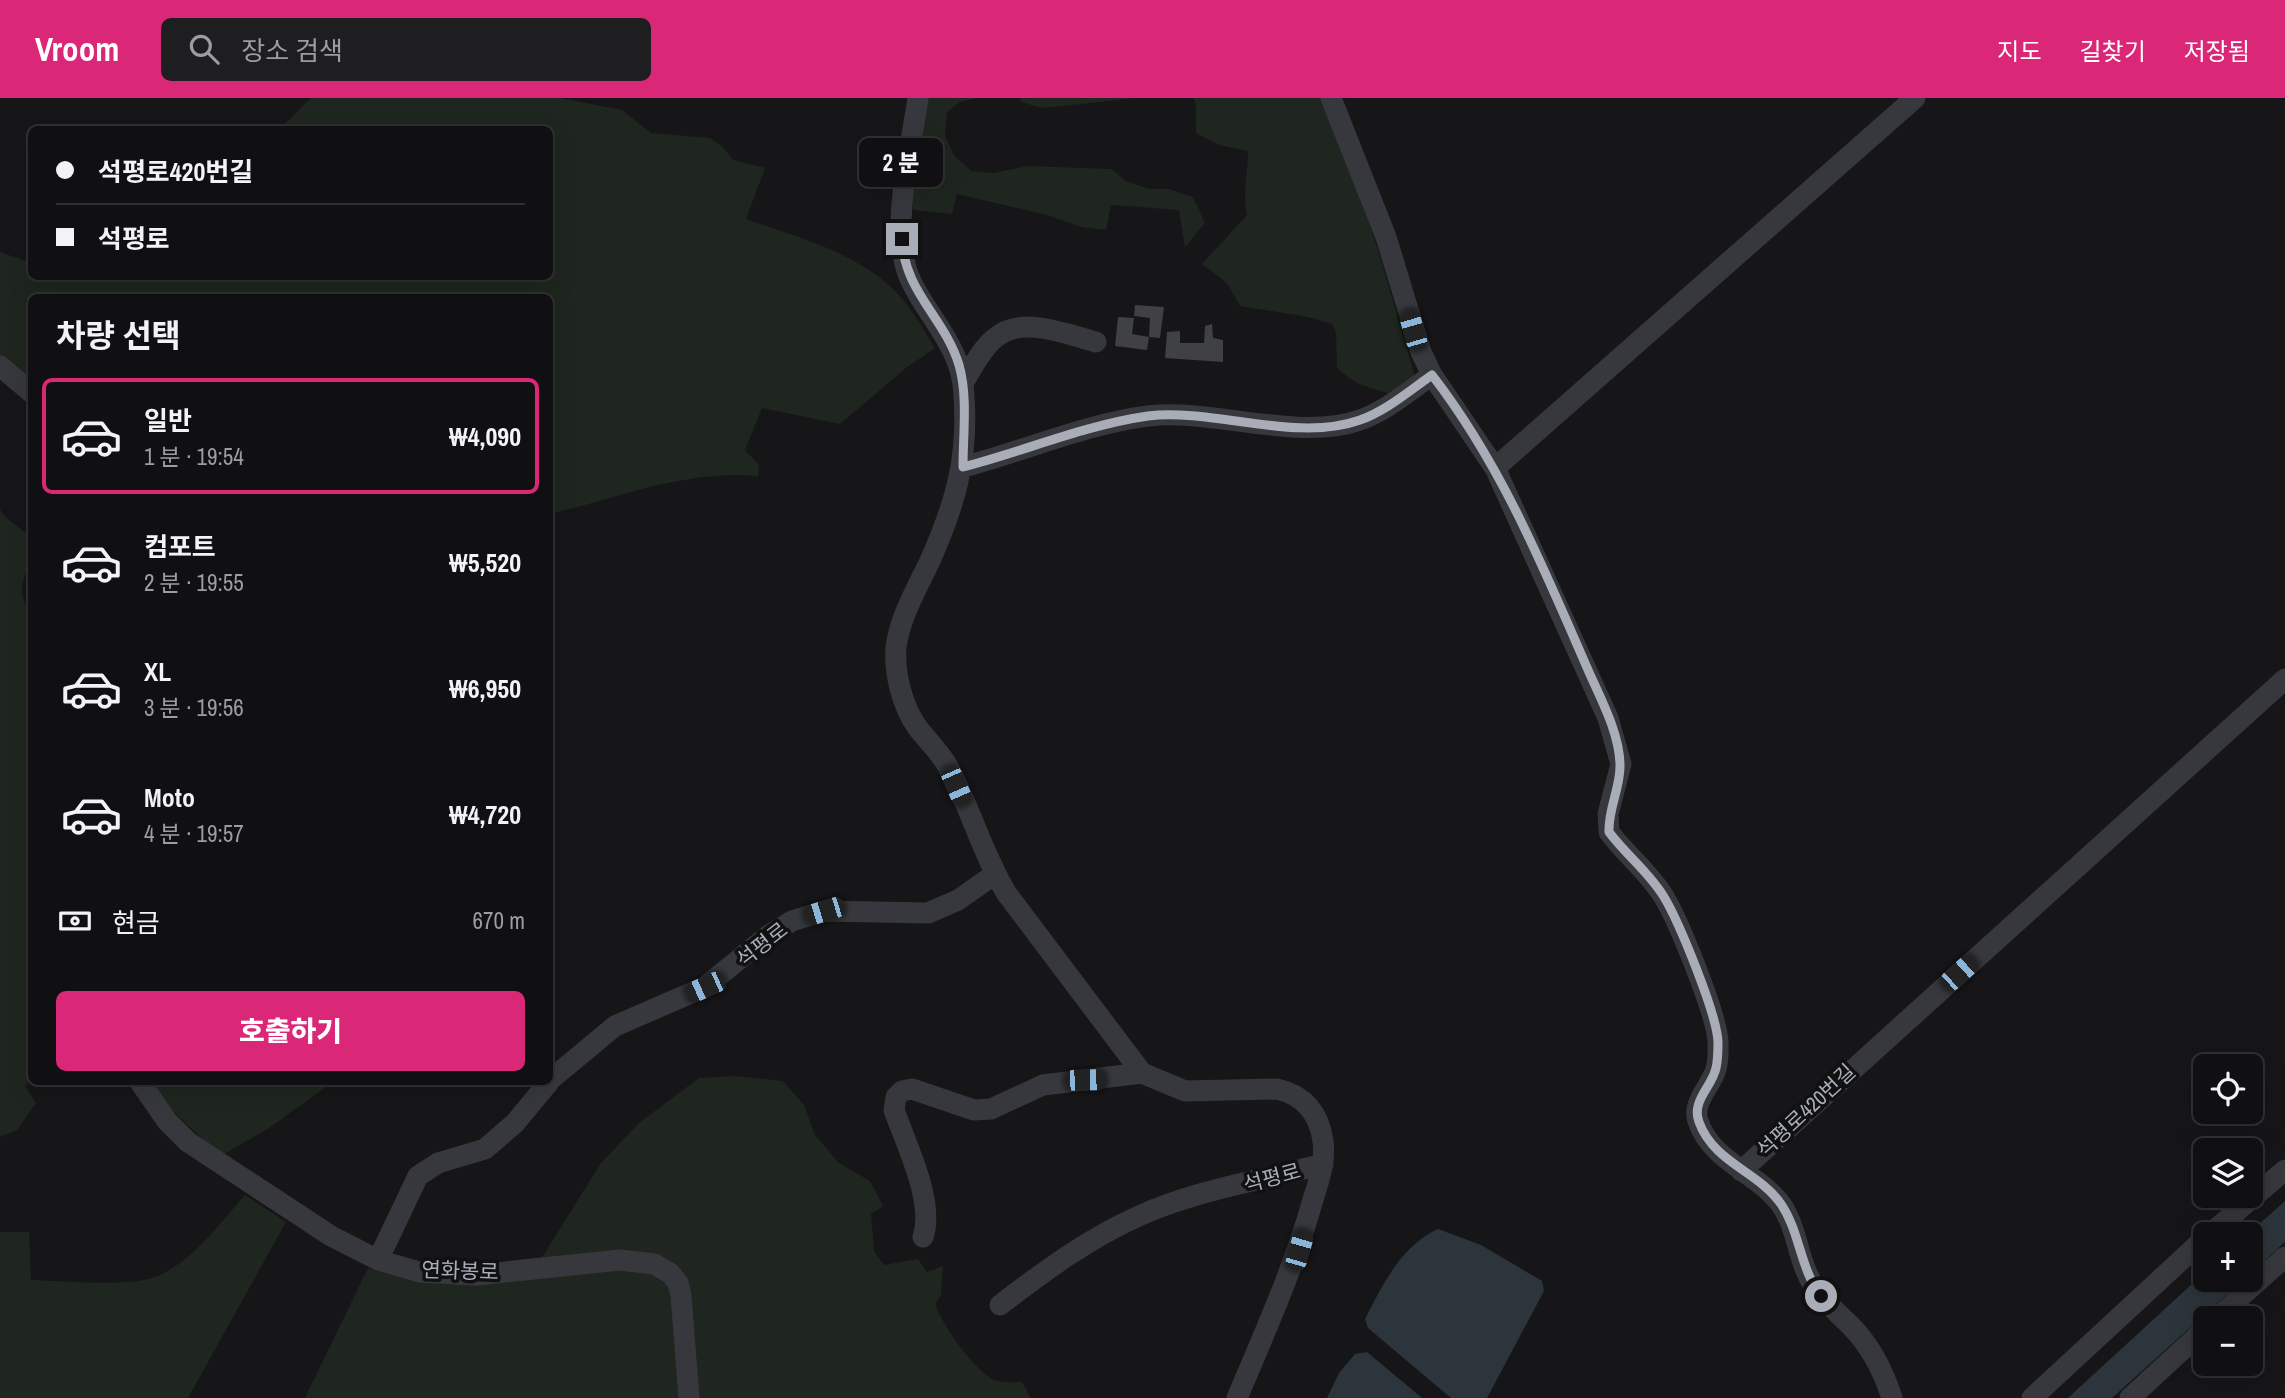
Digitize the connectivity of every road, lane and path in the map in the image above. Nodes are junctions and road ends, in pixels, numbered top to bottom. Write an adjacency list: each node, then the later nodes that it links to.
1 (918, 98): 7 (street, 석평로)
2 (1331, 98): 6 (street)
3 (1915, 98): 10 (street)
4 (1096, 342): 7 (street)
5 (0, 366): 8 (street)
6 (1432, 375): 9 (street); 10 (street)
7 (962, 383): 9 (street, 석평로)
8 (28, 390)
9 (963, 467): 12 (street, 석평로)
10 (1495, 467): 19 (street)
11 (2285, 678): 19 (street, 석평로420번길)
12 (995, 874): 13 (street, 석평로); 14 (street, 석평로)
13 (1142, 1073): 17 (street, 석평로); 21 (street, 석평로)
14 (553, 1078)
15 (142, 1085): 24 (street, 연화봉로)
16 (546, 1085): 24 (street, 석평로)
17 (1323, 1164): 25 (street, 석평로); 29 (street, 석평로)
18 (2285, 1170): 20 (street)
19 (1741, 1171): 30 (street, 석평로420번길)
20 (2224, 1222)
21 (923, 1237)
22 (2193, 1249): 31 (street)
23 (2285, 1256): 26 (street)
24 (377, 1260): 28 (street, 연화봉로)
25 (1000, 1305)
26 (2230, 1306)
27 (2193, 1340): 32 (street)
28 (689, 1398)
29 (1237, 1398)
30 (1892, 1398)
31 (2032, 1398)
32 (2130, 1398)

